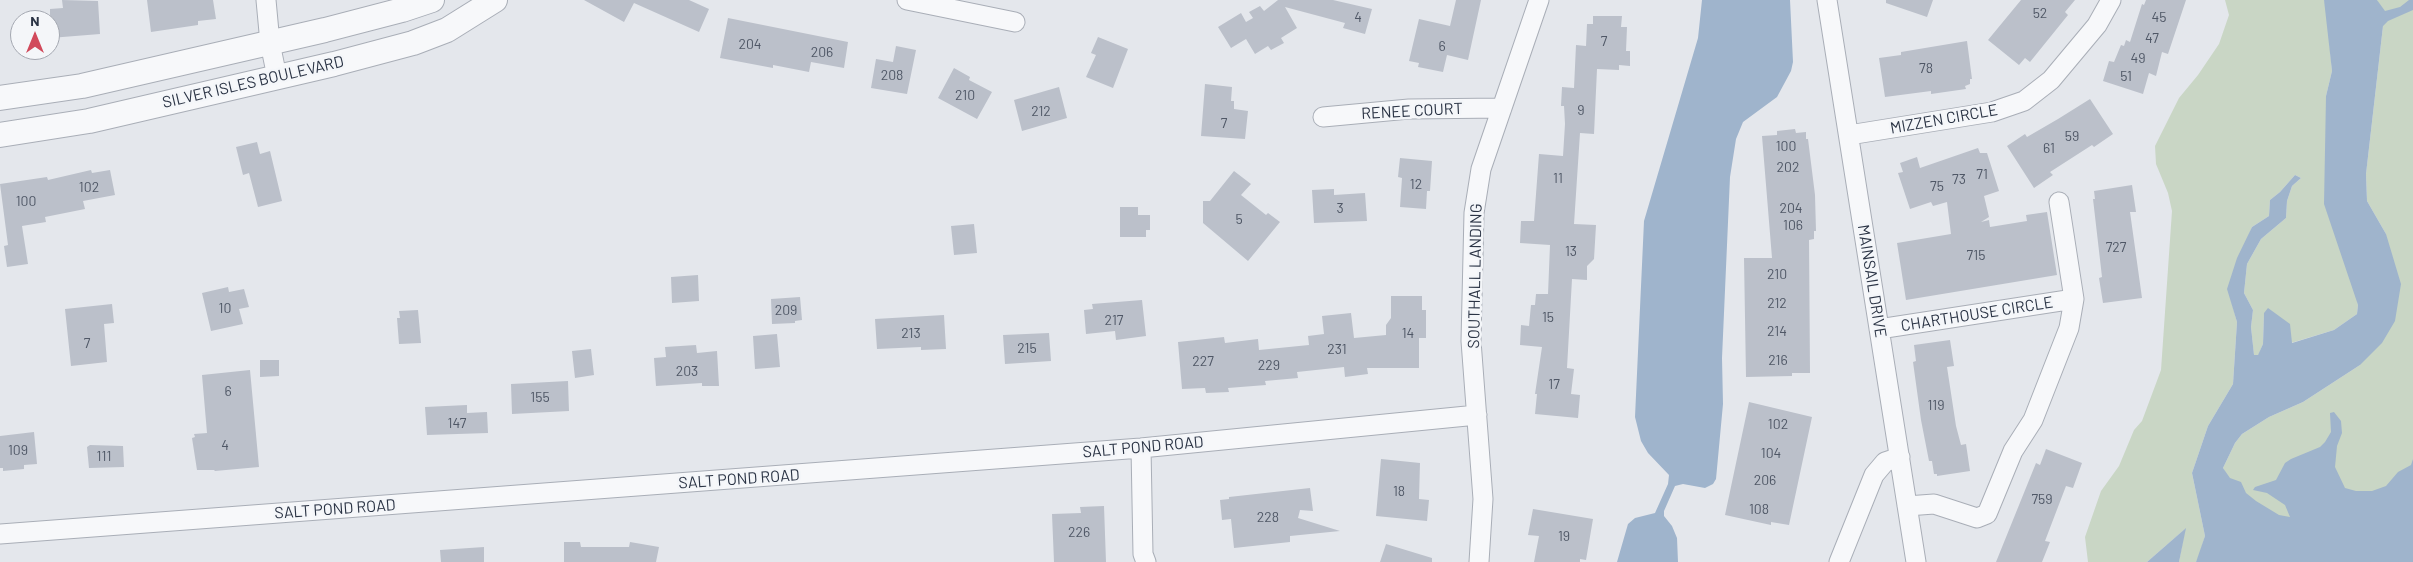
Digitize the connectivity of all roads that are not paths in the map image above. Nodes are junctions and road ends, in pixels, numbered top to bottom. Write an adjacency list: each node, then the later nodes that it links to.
1 (266, 0): 9 (street)
2 (432, 0): 9 (street)
3 (496, 0): 10 (street, SILVER ISLES BOULEVARD)
4 (907, 0): 8 (street)
5 (1539, 0): 12 (street, SOUTHALL LANDING)
6 (1827, 0): 15 (street, MAINSAIL DRIVE)
7 (2111, 0): 15 (street, MIZZEN CIRCLE)
8 (1015, 22)
9 (270, 43): 10 (street); 11 (street)
10 (277, 77): 14 (street, SILVER ISLES BOULEVARD)
11 (0, 98)
12 (1502, 108): 13 (street, RENEE COURT); 19 (street, SOUTHALL LANDING)
13 (1323, 118)
14 (0, 135)
15 (1850, 135): 18 (street, MAINSAIL DRIVE)
16 (2059, 202): 17 (street, CHARTHOUSE CIRCLE)
17 (2074, 299): 18 (street, CHARTHOUSE CIRCLE); 22 (street, CHARTHOUSE CIRCLE)
18 (1879, 329): 21 (street, MAINSAIL DRIVE)
19 (1477, 415): 20 (street, SALT POND ROAD); 25 (street, SOUTHALL LANDING)
20 (1141, 448): 23 (street, SALT POND ROAD); 24 (street)
21 (1900, 457): 22 (street, MAINSAIL DRIVE); 26 (street)
22 (1907, 506): 27 (street, MAINSAIL DRIVE)
23 (0, 534)
24 (1146, 562)
25 (1478, 562)
26 (1840, 562)
27 (1916, 562)

